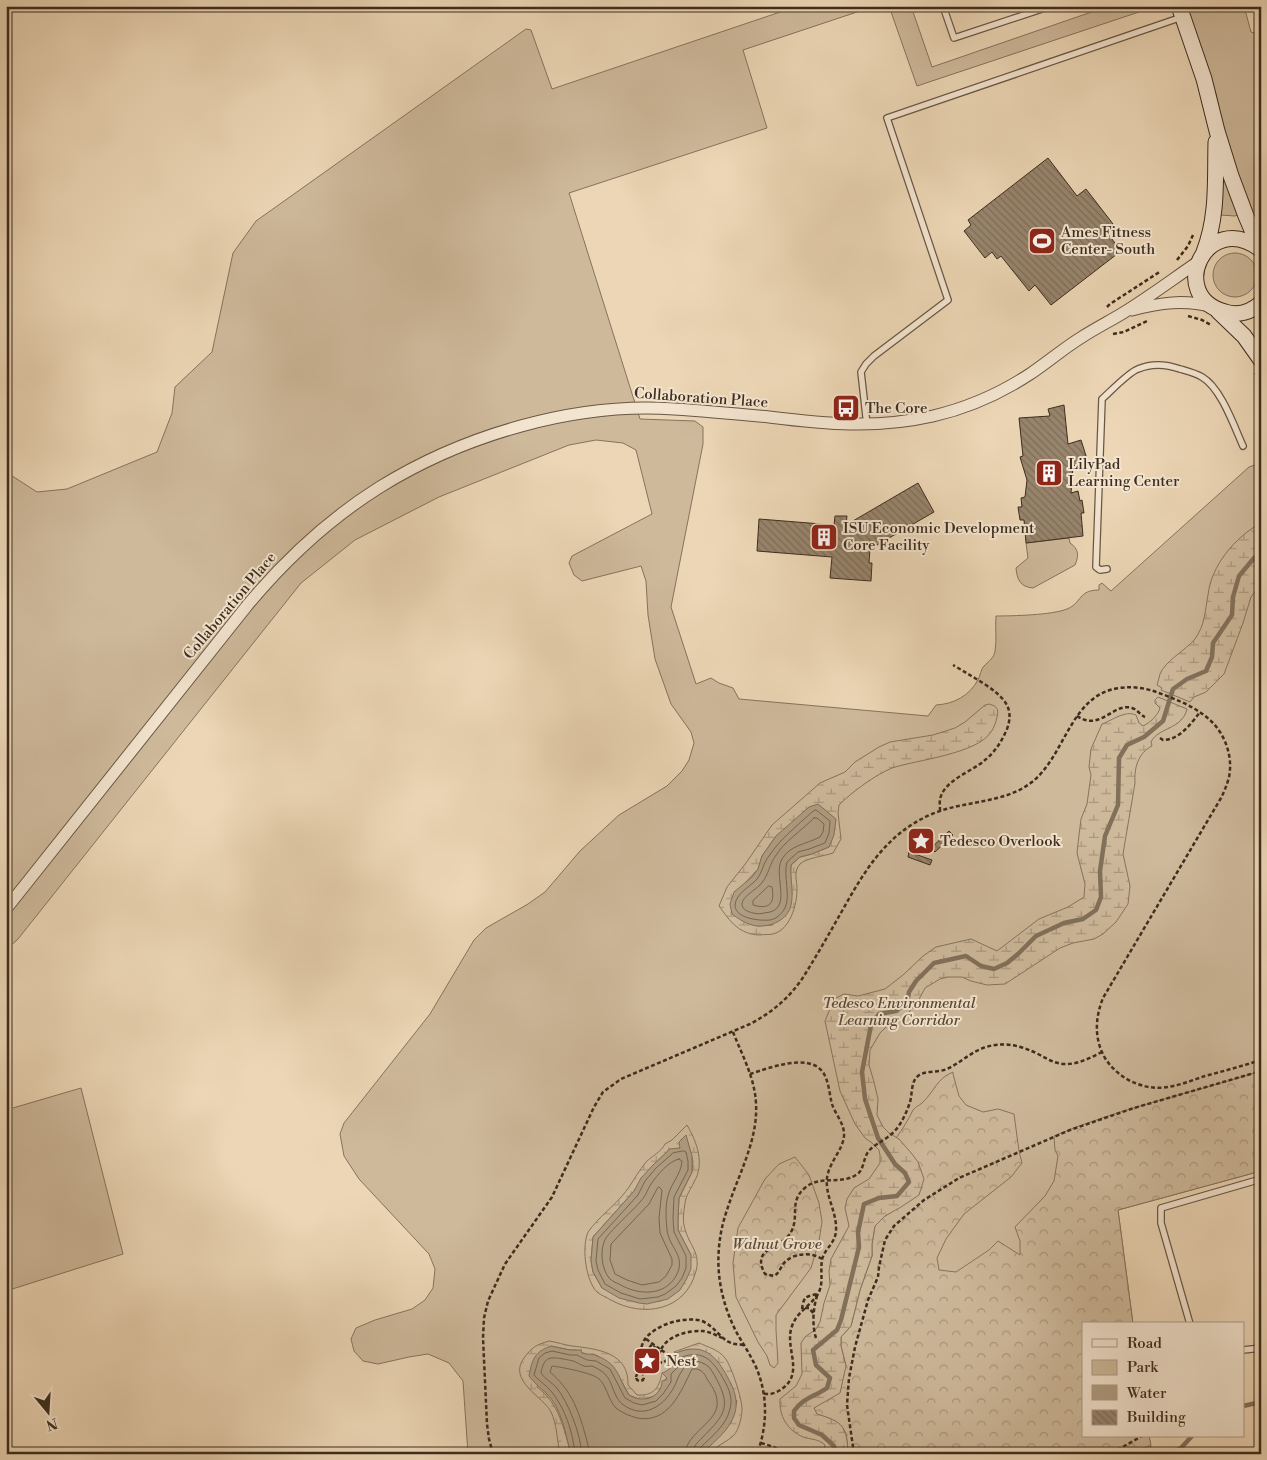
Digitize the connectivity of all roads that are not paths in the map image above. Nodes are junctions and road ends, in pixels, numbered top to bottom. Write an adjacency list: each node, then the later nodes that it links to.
1 (943, 6): 2 (lane)
2 (1051, 6)
3 (1181, 12): 4 (street); 11 (lane)
4 (1216, 130): 5 (street); 6 (street)
5 (1260, 249): 6 (street)
6 (1201, 257): 8 (street); 9 (street, Collaboration Place)
7 (1261, 303): 8 (street)
8 (1214, 309): 9 (street, Collaboration Place); 10 (street)
9 (1123, 313): 11 (street, Collaboration Place)
10 (1257, 365)
11 (867, 425): 14 (street, Collaboration Place)
12 (1243, 446): 13 (lane)
13 (1107, 569)
14 (6, 910)
15 (1261, 1179): 16 (lane)
16 (1189, 1322)
17 (1261, 1348): 18 (lane)
18 (1244, 1350)

